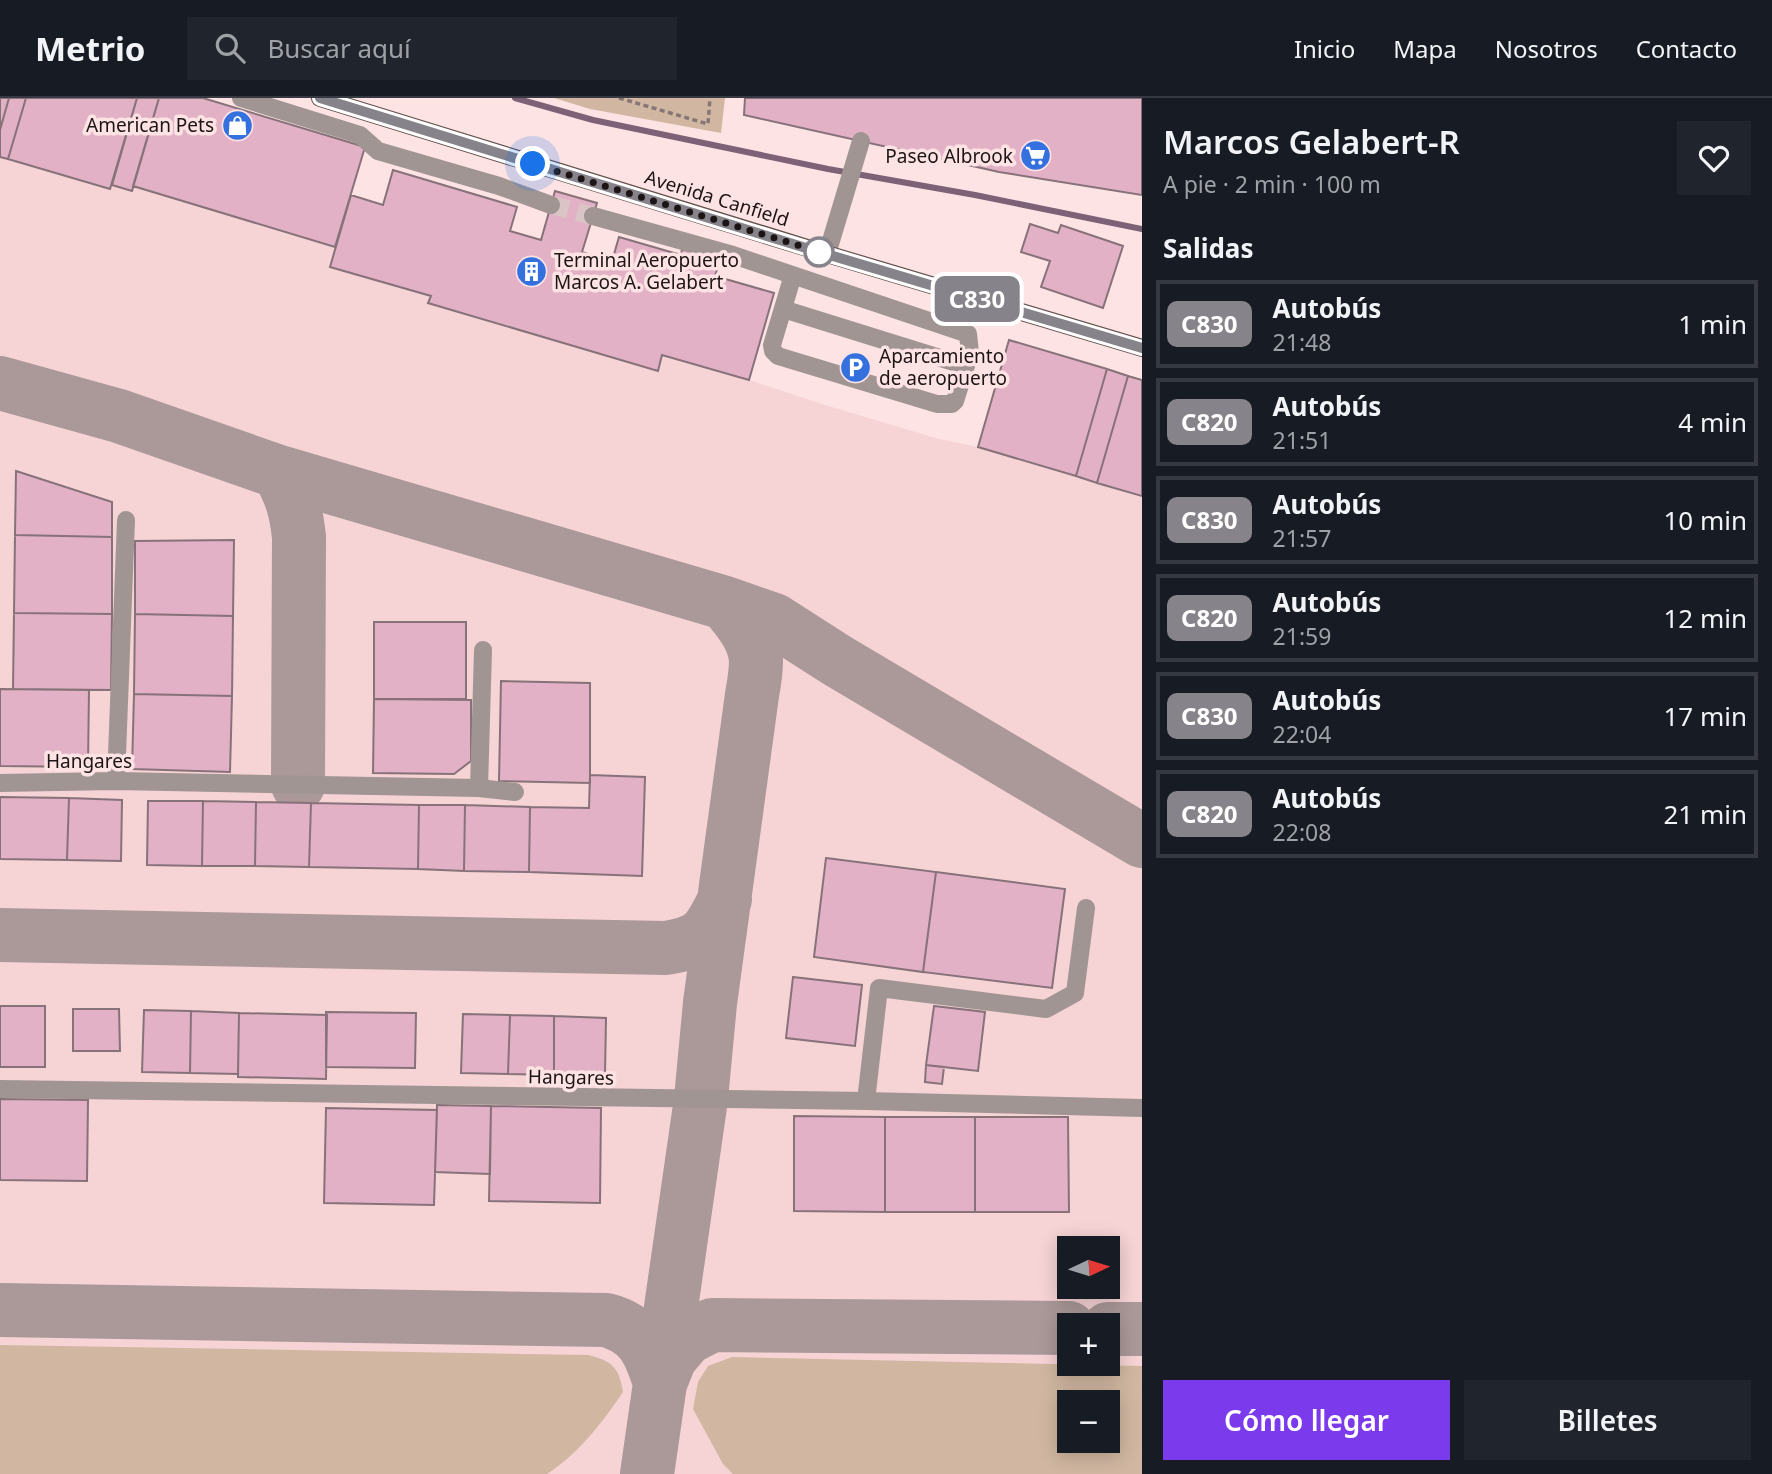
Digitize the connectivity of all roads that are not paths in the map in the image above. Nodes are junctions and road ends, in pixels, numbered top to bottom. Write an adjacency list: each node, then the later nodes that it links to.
1 (241, 98): 4 (lane)
2 (320, 98): 3 (main road, Avenida Canfield)
3 (376, 116): 4 (lane); 8 (main road, Avenida Canfield)
4 (360, 135): 6 (lane)
5 (861, 141): 9 (lane)
6 (551, 205)
7 (593, 216): 10 (lane)
8 (742, 228): 9 (main road, Avenida Canfield); 10 (lane)
9 (827, 254): 13 (main road, Avenida Canfield)
10 (733, 256): 11 (lane)
11 (793, 275): 12 (lane); 14 (lane)
12 (783, 309): 14 (lane); 14 (lane)
13 (1142, 348)
14 (966, 366)
15 (126, 520): 17 (lane)
16 (483, 650): 19 (lane)
17 (116, 781): 18 (lane, Hangares); 19 (lane, Hangares)
18 (0, 783)
19 (479, 789): 20 (lane, Hangares)
20 (514, 792)
21 (1086, 908): 23 (lane)
22 (0, 1089): 23 (lane, Hangares)
23 (866, 1101): 24 (lane, Hangares)
24 (1142, 1108)

